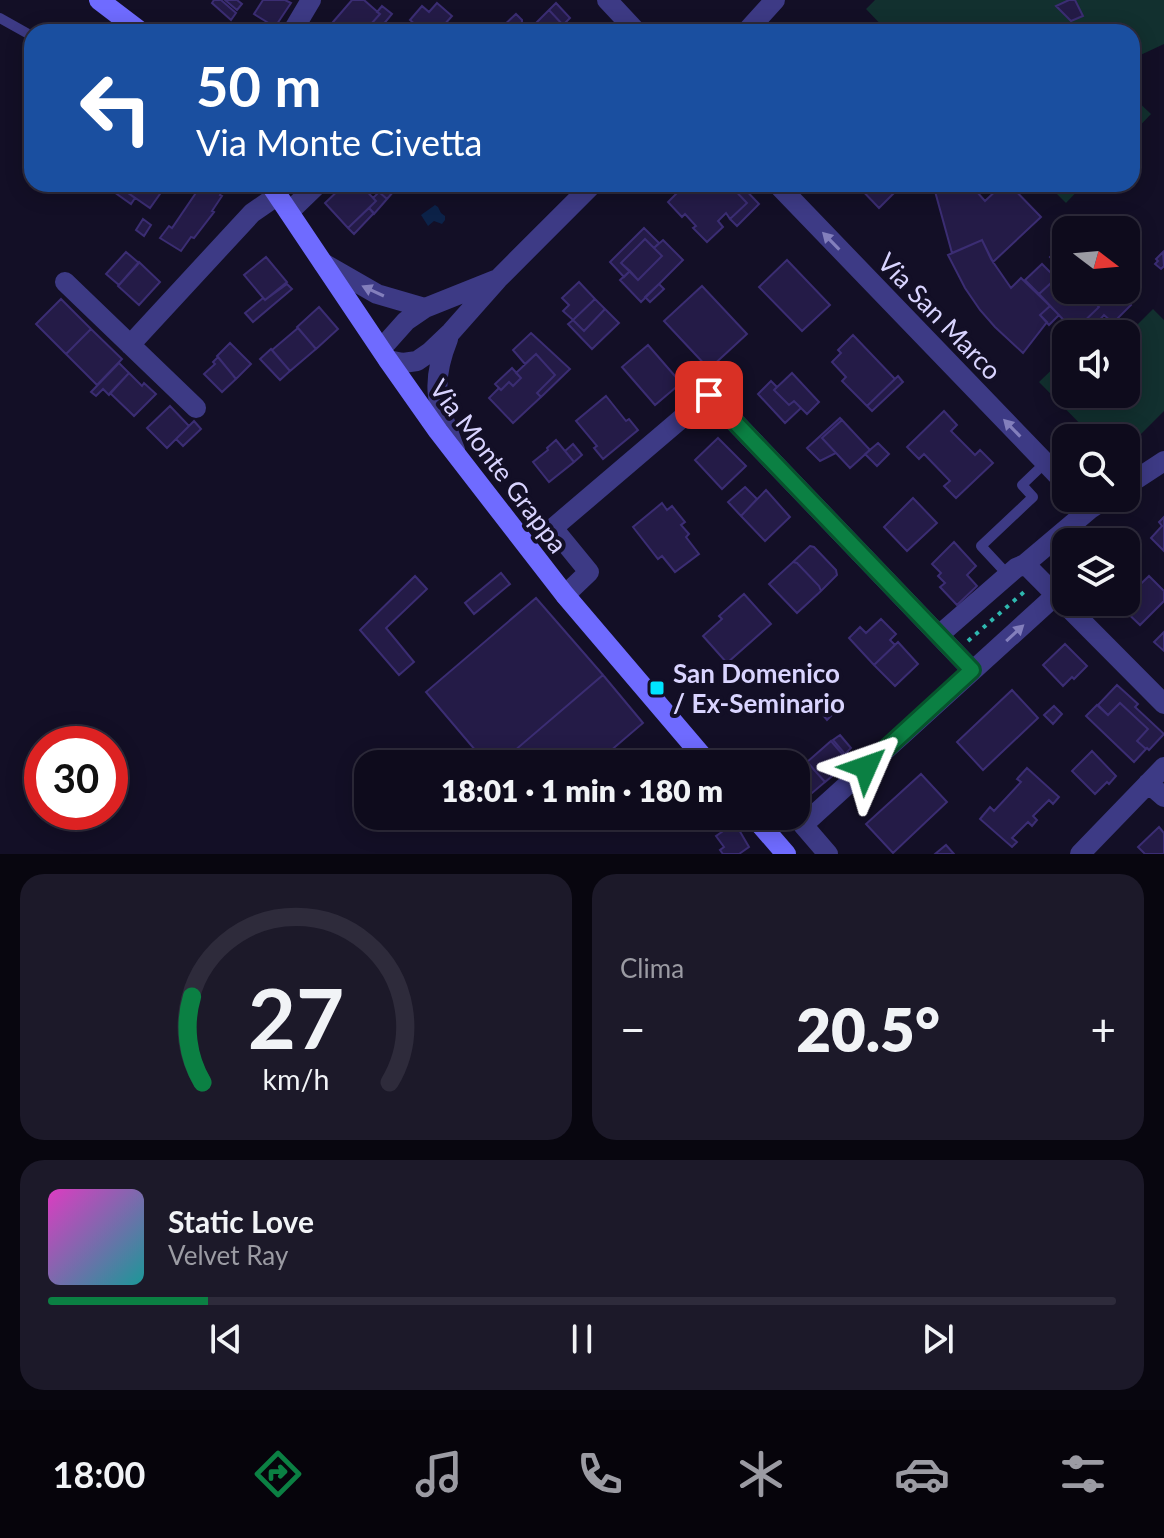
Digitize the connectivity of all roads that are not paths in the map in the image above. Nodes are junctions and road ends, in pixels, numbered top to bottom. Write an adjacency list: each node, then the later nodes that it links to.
1 (99, 0): 6 (main road)
2 (311, 0): 7 (street)
3 (607, 0): 8 (street)
4 (775, 0): 9 (street)
5 (0, 18): 10 (lane)
6 (130, 24)
7 (297, 24)
8 (630, 24)
9 (753, 24)
10 (24, 32)
11 (585, 192): 15 (street)
12 (785, 192): 23 (street, Via San Marco, one-way to 12)
13 (279, 197): 14 (main road, Via Monte Grappa); 19 (street)
14 (323, 263): 17 (street, one-way to 14); 20 (main road, Via Monte Grappa)
15 (498, 279): 17 (street); 18 (street)
16 (65, 282): 19 (street)
17 (425, 308): 20 (street)
18 (451, 332): 20 (street); 22 (street)
19 (130, 345): 21 (street)
20 (385, 355): 22 (main road, Via Monte Grappa)
21 (196, 408)
22 (456, 454): 30 (main road, Via Monte Grappa)
23 (1045, 463): 25 (street, Via San Marco); 28 (lane)
24 (1162, 467): 26 (street)
25 (1052, 470)
26 (1140, 479)
27 (1081, 512): 28 (street)
28 (1017, 569): 29 (street); 33 (street)
29 (1052, 592)
30 (565, 595): 33 (street); 36 (main road, Via Monte Grappa)
31 (1052, 599): 34 (street, one-way to 31)
32 (1077, 616): 35 (street)
33 (939, 635): 34 (street)
34 (972, 670): 41 (street)
35 (1164, 704)
36 (697, 750)
37 (1164, 767): 38 (street)
38 (1156, 790): 42 (street)
39 (765, 830): 40 (main road)
40 (786, 854)
41 (828, 854)
42 (1080, 854)

